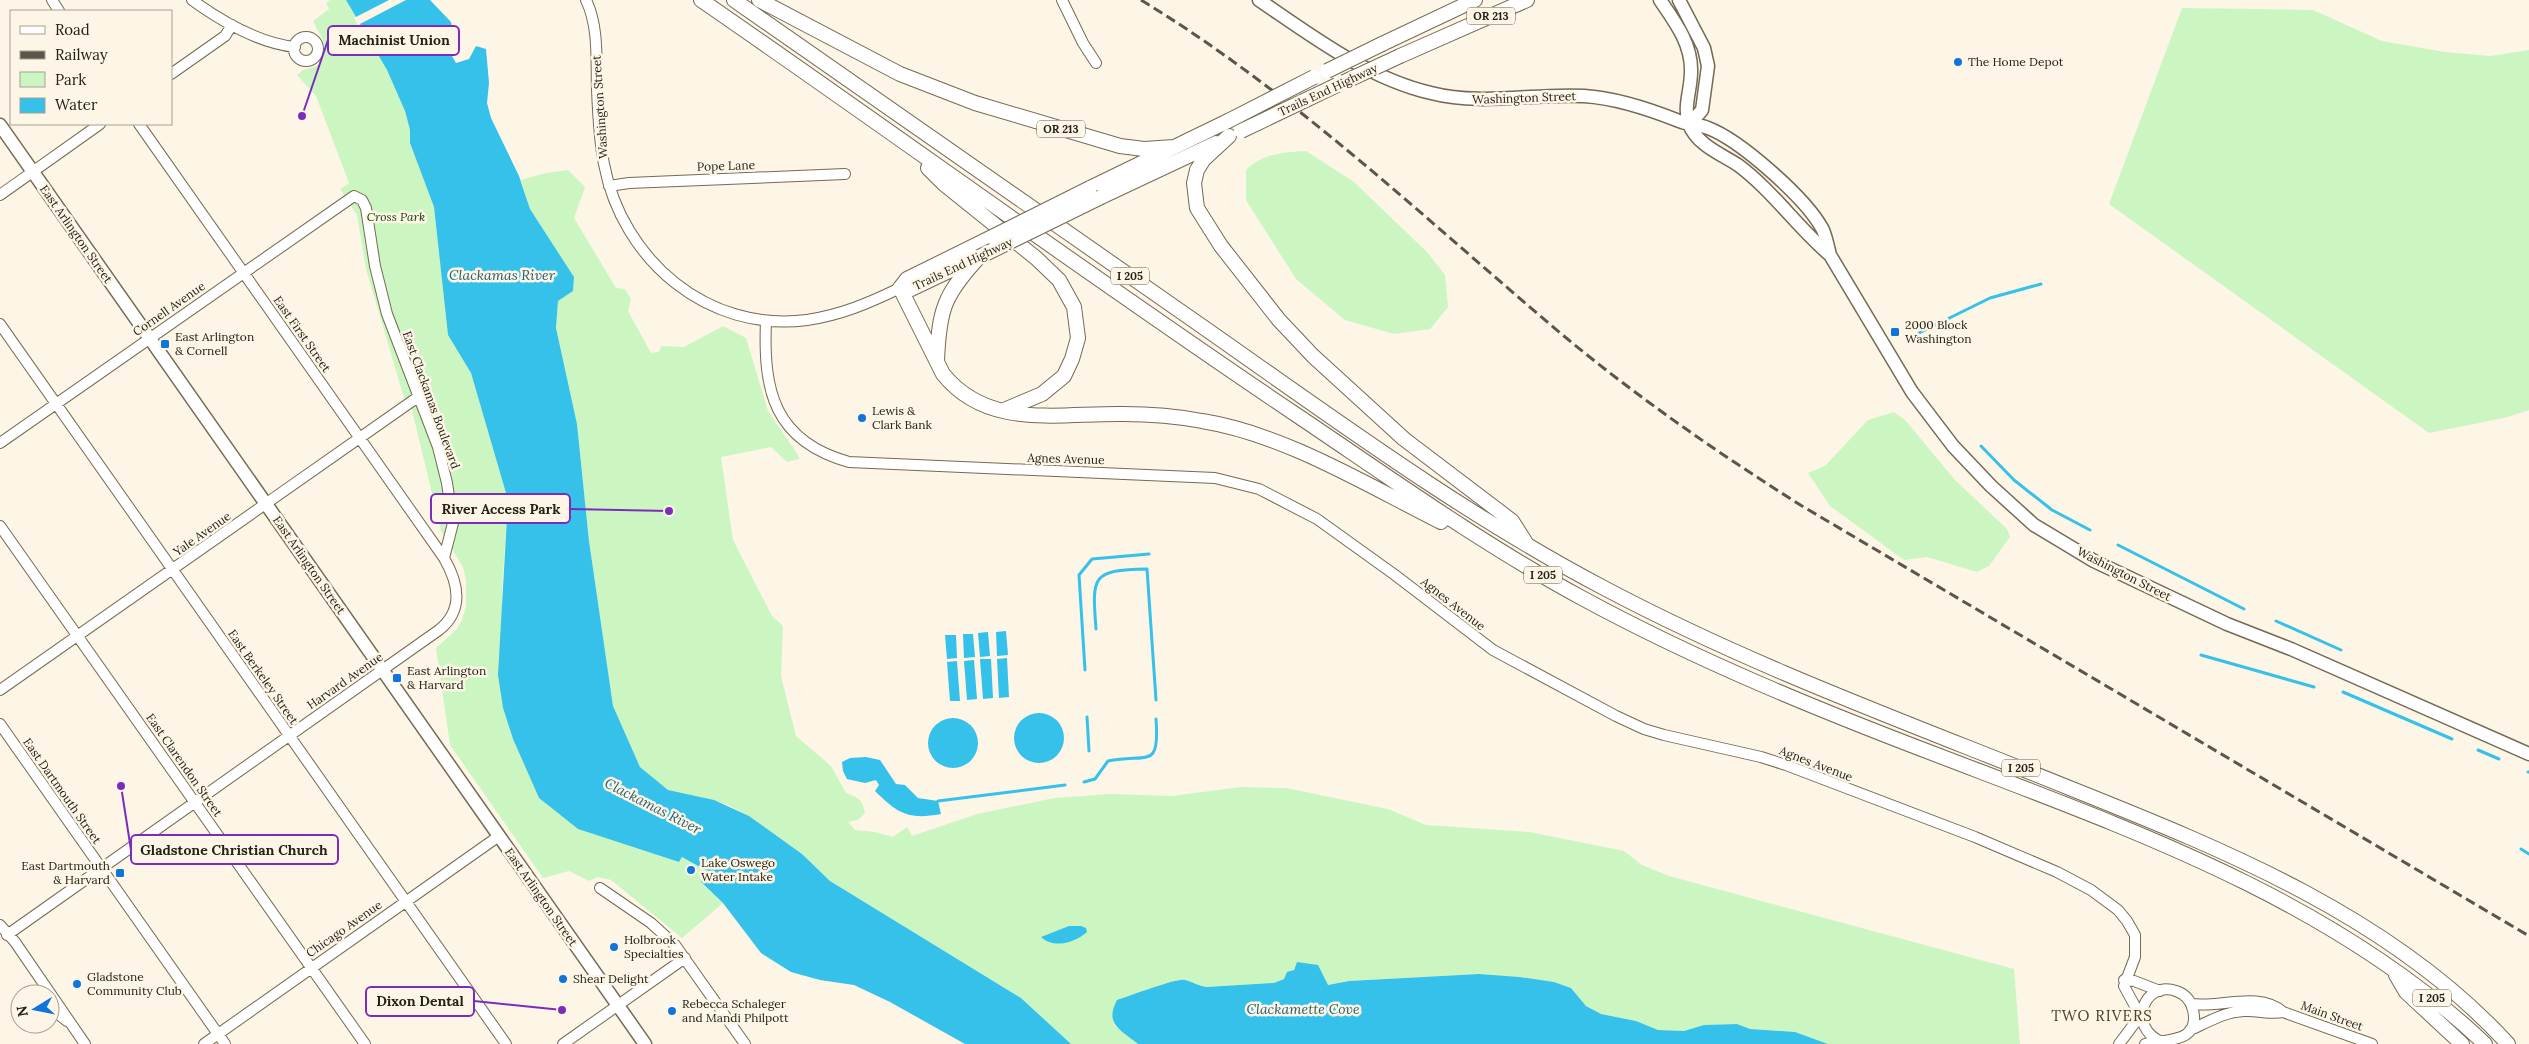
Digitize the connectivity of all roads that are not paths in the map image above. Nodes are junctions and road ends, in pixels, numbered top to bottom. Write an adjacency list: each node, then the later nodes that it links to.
1 (192, 0): 12 (street)
2 (586, 0): 25 (street, Washington Street)
3 (701, 0): 21 (highway, I 205)
4 (734, 0): 42 (highway, I 205)
5 (759, 0): 22 (highway, OR 213)
6 (1062, 0): 14 (street)
7 (1259, 0): 19 (main road, Washington Street)
8 (1475, 0): 22 (highway, Trails End Highway / OR 213, bridge)
9 (1527, 0): 20 (highway, Trails End Highway / OR 213, bridge)
10 (1660, 0): 19 (main road)
11 (1679, 0): 19 (main road)
12 (232, 25): 13 (street); 15 (street)
13 (294, 47)
14 (1096, 63)
15 (172, 73)
16 (0, 125): 23 (main road, East Arlington Street)
17 (99, 125): 23 (street)
18 (140, 125): 29 (street, East First Street)
19 (1689, 125): 51 (main road, Washington Street)
20 (1235, 134): 28 (highway, Trails End Highway / OR 213, bridge); 42 (highway)
21 (905, 144): 37 (highway); 43 (highway, I 205)
22 (1174, 147): 28 (highway, Trails End Highway, bridge)
23 (32, 171): 26 (street); 33 (main road, East Arlington Street)
24 (845, 174): 25 (street, Pope Lane)
25 (609, 186): 31 (street, Washington Street)
26 (0, 195)
27 (352, 196): 29 (street, Cornell Avenue); 35 (street, East Clackamas Boulevard)
28 (973, 253): 30 (highway, Trails End Highway); 34 (highway, OR 213)
29 (244, 272): 33 (street, Cornell Avenue); 38 (street, East First Street)
30 (900, 288): 31 (street, Washington Street); 34 (highway)
31 (766, 321): 62 (street, Agnes Avenue)
32 (0, 324): 36 (street, East Berkeley Street)
33 (150, 338): 36 (street, Cornell Avenue); 40 (main road, East Arlington Street)
34 (937, 363): 37 (highway)
35 (418, 397): 38 (street, Yale Avenue); 44 (street, East Clackamas Boulevard)
36 (56, 404): 39 (street, Cornell Avenue); 45 (street, East Berkeley Street)
37 (1004, 410): 43 (highway)
38 (360, 438): 40 (street, Yale Avenue); 44 (street, East First Street)
39 (0, 443)
40 (266, 504): 45 (street, Yale Avenue); 47 (main road, East Arlington Street)
41 (0, 526): 46 (street, East Clarendon Street)
42 (1529, 547): 87 (highway, I 205)
43 (1506, 553): 61 (highway, I 205)
44 (444, 558): 47 (street, Harvard Avenue)
45 (172, 570): 46 (street, Yale Avenue); 50 (street, East Berkeley Street)
46 (78, 636): 48 (street, Yale Avenue); 52 (street, East Clarendon Street)
47 (382, 670): 50 (street, Harvard Avenue); 53 (main road, East Arlington Street)
48 (0, 690)
49 (0, 724): 54 (street, East Dartmouth Street)
50 (289, 736): 52 (street, Harvard Avenue); 56 (street, East Berkeley Street)
51 (2529, 754)
52 (195, 802): 54 (street, Harvard Avenue); 60 (street, East Clarendon Street)
53 (499, 836): 56 (street, Chicago Avenue); 66 (main road, East Arlington Street)
54 (101, 868): 58 (street, Harvard Avenue); 72 (street, East Dartmouth Street)
55 (600, 888): 59 (street)
56 (405, 902): 60 (street, Chicago Avenue); 78 (street, East Berkeley Street)
57 (0, 925): 58 (street)
58 (7, 935): 63 (street); 70 (street)
59 (685, 958): 66 (street); 81 (street)
60 (311, 967): 72 (street, Chicago Avenue); 77 (street, East Clarendon Street)
61 (2393, 970): 85 (highway); 86 (highway, I 205)
62 (2124, 980): 64 (street); 69 (street)
63 (36, 984)
64 (2160, 990): 65 (street); 69 (street)
65 (2192, 1004): 67 (street, Main Street); 71 (street)
66 (618, 1005): 79 (street); 80 (main road, East Arlington Street)
67 (2283, 1012): 71 (street, Main Street); 84 (street, Main Street)
68 (60, 1015): 70 (street)
69 (2142, 1015): 73 (street); 82 (street)
70 (70, 1023): 74 (street)
71 (2190, 1030): 73 (street, Main Street)
72 (218, 1034): 75 (street, Chicago Avenue); 76 (street, East Dartmouth Street)
73 (2162, 1042): 83 (street, Main Street)
74 (85, 1044)
75 (204, 1044)
76 (225, 1044)
77 (365, 1044)
78 (506, 1044)
79 (563, 1044)
80 (645, 1044)
81 (745, 1044)
82 (2119, 1044)
83 (2145, 1044)
84 (2372, 1044)
85 (2462, 1044)
86 (2486, 1044)
87 (2508, 1044)

